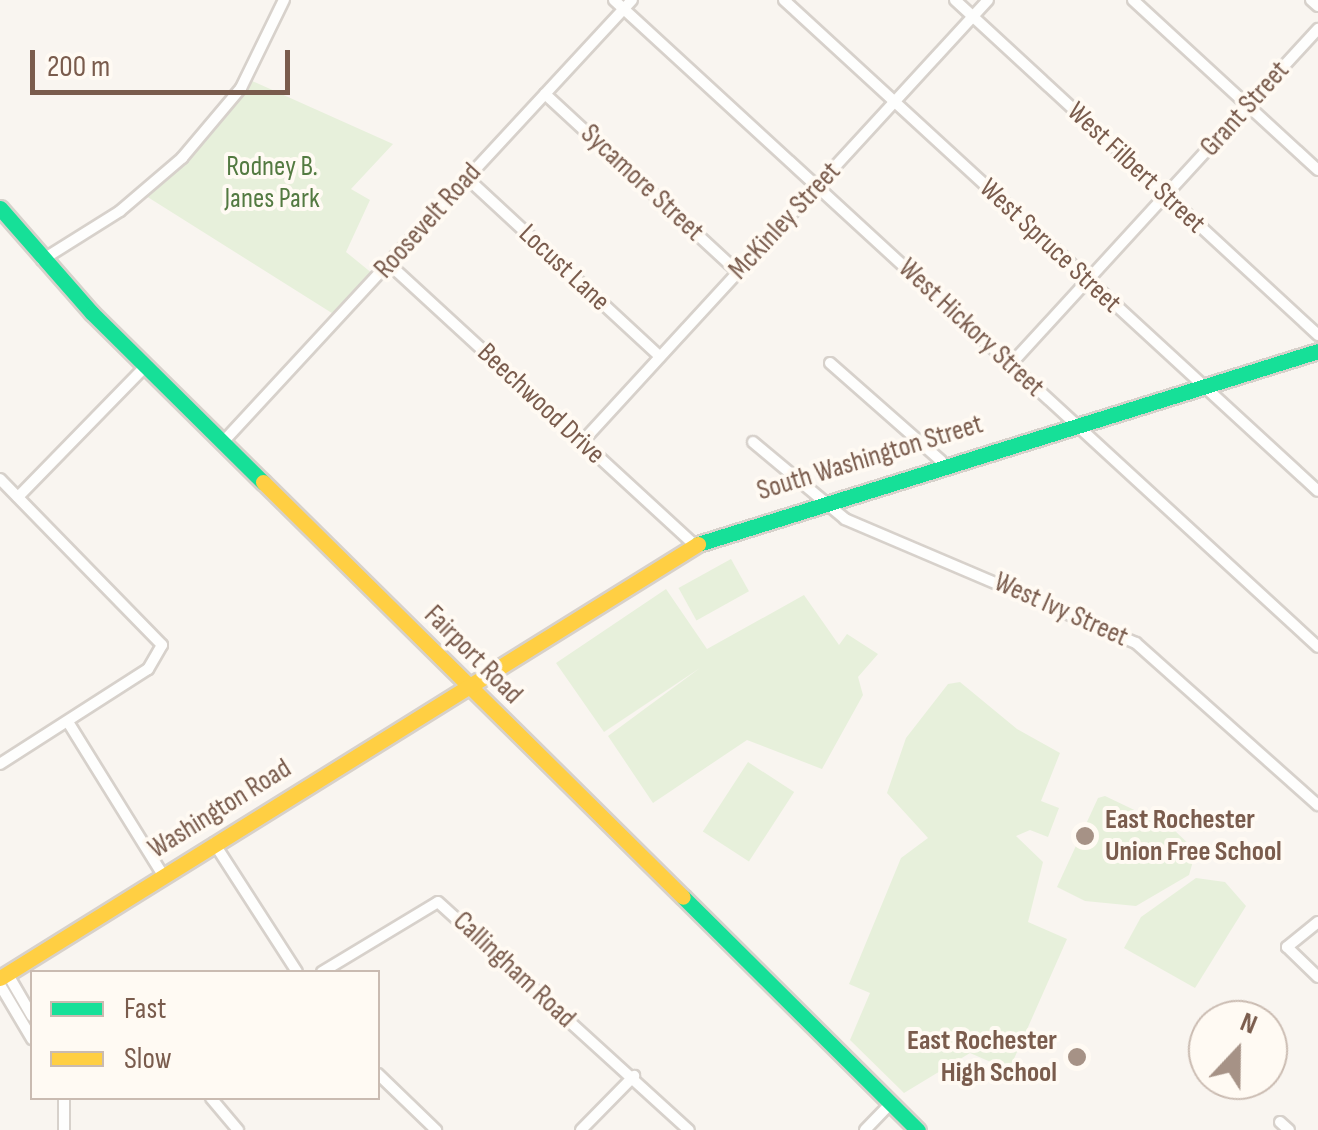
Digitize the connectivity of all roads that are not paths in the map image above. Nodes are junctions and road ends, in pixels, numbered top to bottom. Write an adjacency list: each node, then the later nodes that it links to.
1 (284, 0): 20 (street)
2 (614, 0): 8 (street, West Hickory Street)
3 (784, 0): 13 (street, West Spruce Street)
4 (955, 0): 10 (street, West Filbert Street)
5 (988, 0): 10 (street, McKinley Street)
6 (1133, 0): 14 (street)
7 (1311, 0): 9 (street)
8 (628, 5): 12 (street, Roosevelt Road); 17 (street, West Hickory Street)
9 (1318, 6)
10 (972, 16): 13 (street, McKinley Street); 18 (street, West Filbert Street)
11 (1318, 29): 14 (street, Grant Street)
12 (545, 94): 16 (street, Roosevelt Road); 22 (street, Sycamore Street)
13 (894, 103): 17 (street, McKinley Street); 23 (street, West Spruce Street)
14 (1248, 106): 15 (street); 18 (street, Grant Street)
15 (1318, 170)
16 (468, 178): 21 (street, Roosevelt Road); 26 (street, Locust Lane)
17 (817, 187): 22 (street, McKinley Street); 28 (street, West Hickory Street)
18 (1166, 196): 23 (street, Grant Street); 24 (street, West Filbert Street)
19 (0, 208): 20 (main road, Fairport Road)
20 (41, 260): 29 (main road, Fairport Road)
21 (389, 264): 32 (street, Roosevelt Road); 33 (street, Beechwood Drive)
22 (738, 272): 26 (street, McKinley Street)
23 (1088, 280): 28 (street, Grant Street); 30 (street, West Spruce Street)
24 (1318, 335)
25 (1318, 350): 30 (main road, South Washington Street)
26 (660, 357): 33 (street, McKinley Street)
27 (830, 362): 35 (street)
28 (1010, 365): 31 (street, West Hickory Street)
29 (146, 366): 32 (main road, Fairport Road); 38 (street)
30 (1202, 384): 31 (main road, South Washington Street); 37 (street, West Spruce Street)
31 (1074, 422): 35 (main road, South Washington Street); 41 (street, West Hickory Street)
32 (224, 442): 42 (main road, Fairport Road)
33 (582, 442): 40 (street, Beechwood Drive)
34 (753, 442): 39 (street, West Ivy Street)
35 (941, 461): 39 (main road, South Washington Street)
36 (0, 479): 38 (street)
37 (1318, 491)
38 (18, 496): 43 (street)
39 (821, 498): 40 (main road, South Washington Street); 45 (street, West Ivy Street)
40 (694, 544): 42 (main road, South Washington Street)
41 (1318, 647)
42 (467, 684): 46 (main road, Washington Road); 59 (main road, Fairport Road)
43 (68, 722): 44 (street); 47 (street)
44 (0, 764)
45 (1318, 804)
46 (214, 843): 47 (main road, Washington Road); 49 (street)
47 (163, 875): 52 (main road, Washington Road)
48 (1318, 922): 51 (street)
49 (296, 970)
50 (325, 970): 56 (street, Callingham Road)
51 (1318, 977)
52 (2, 978): 53 (street); 54 (street)
53 (30, 1013)
54 (30, 1034)
55 (380, 1076): 62 (street)
56 (634, 1076): 63 (street); 64 (street, Callingham Road)
57 (64, 1100): 60 (street)
58 (213, 1100): 61 (street)
59 (891, 1104): 65 (street); 66 (main road, Fairport Road)
60 (64, 1130)
61 (238, 1130)
62 (436, 1130)
63 (581, 1130)
64 (689, 1130)
65 (865, 1130)
66 (918, 1130)

